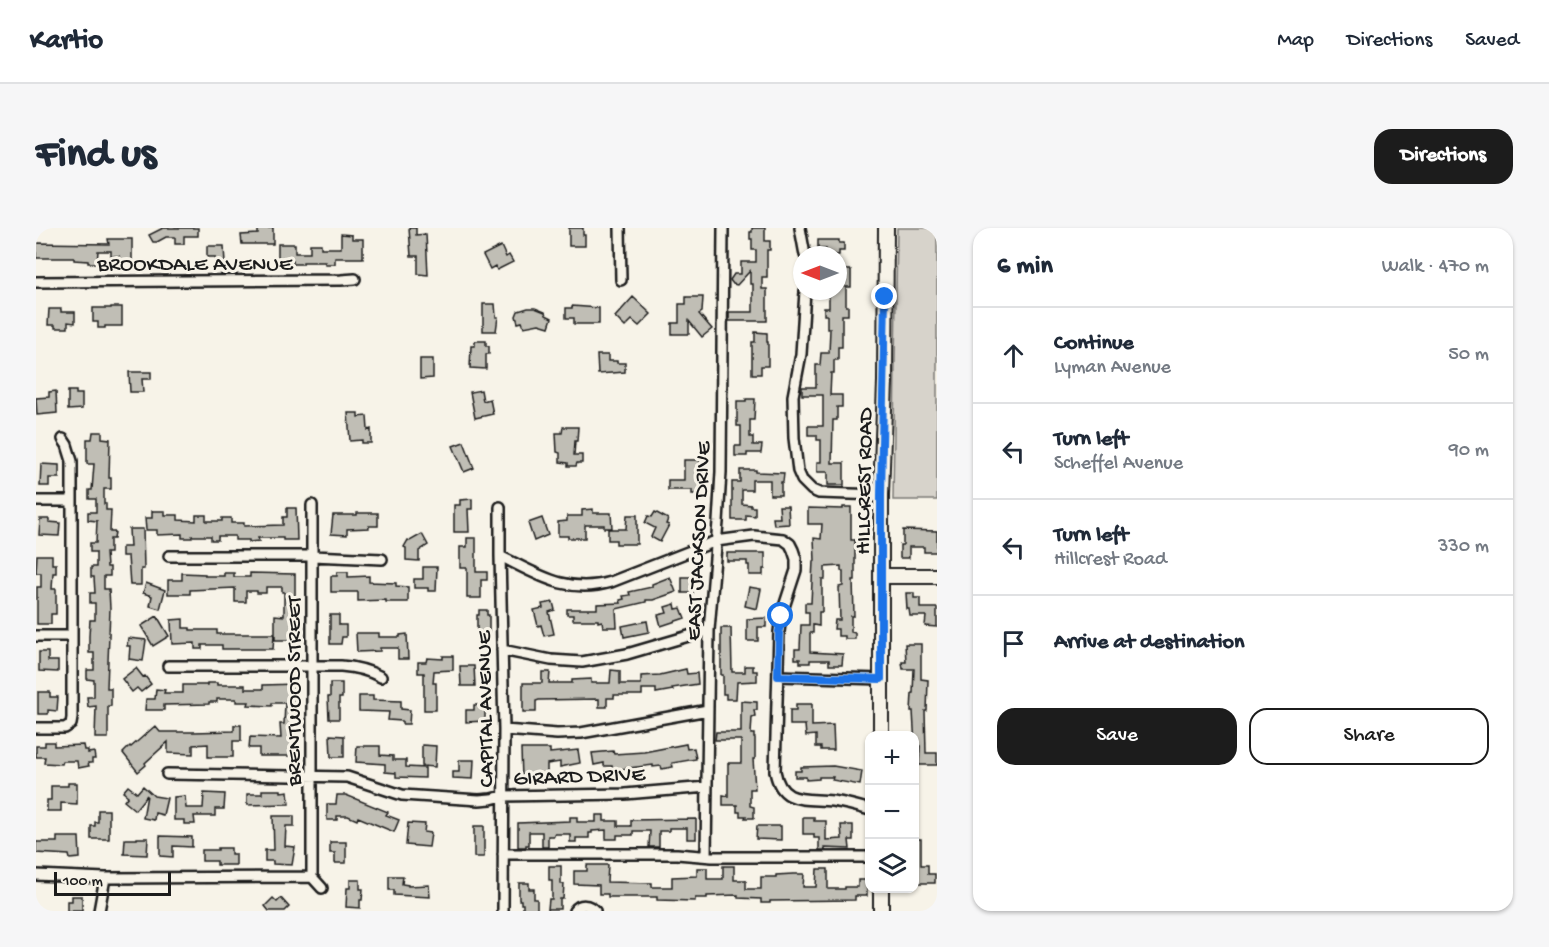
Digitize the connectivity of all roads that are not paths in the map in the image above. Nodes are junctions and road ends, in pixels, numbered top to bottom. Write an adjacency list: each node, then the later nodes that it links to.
1 (621, 228): 7 (street)
2 (723, 228): 16 (street, EAST JACKSON DRIVE)
3 (800, 228): 5 (street)
4 (886, 228): 11 (street, HILLCREST ROAD)
5 (803, 246)
6 (355, 279): 8 (street, BROOKDALE AVENUE)
7 (621, 280)
8 (36, 282)
9 (805, 300): 11 (street)
10 (63, 440): 13 (street)
11 (881, 495): 21 (street, HILLCREST ROAD)
12 (36, 501): 13 (street)
13 (72, 501): 25 (street)
14 (312, 506): 18 (street, BRENTWOOD STREET)
15 (500, 507): 19 (street, CAPITAL AVENUE)
16 (717, 541): 19 (street); 23 (street, EAST JACKSON DRIVE); 30 (street)
17 (169, 556): 18 (street)
18 (312, 556): 20 (street); 28 (street, BRENTWOOD STREET)
19 (500, 556): 26 (street, CAPITAL AVENUE)
20 (382, 559)
21 (882, 576): 22 (street); 31 (street, HILLCREST ROAD)
22 (937, 576)
23 (709, 630): 26 (street); 32 (street, EAST JACKSON DRIVE)
24 (36, 636): 25 (street)
25 (72, 636): 33 (street)
26 (502, 650): 34 (street, CAPITAL AVENUE)
27 (168, 666): 28 (street)
28 (311, 666): 29 (street); 37 (street, BRENTWOOD STREET)
29 (381, 676)
30 (778, 676): 31 (street); 40 (street)
31 (881, 679): 35 (street, HILLCREST ROAD)
32 (708, 710): 34 (street); 38 (street, EAST JACKSON DRIVE)
33 (36, 728)
34 (504, 730): 39 (street, CAPITAL AVENUE)
35 (881, 731)
36 (167, 774): 37 (street, GIRARD DRIVE)
37 (311, 777): 39 (street, GIRARD DRIVE); 45 (street, BRENTWOOD STREET)
38 (707, 787): 39 (street, GIRARD DRIVE); 42 (street, EAST JACKSON DRIVE)
39 (503, 796): 41 (street, CAPITAL AVENUE)
40 (865, 809)
41 (503, 854): 42 (street); 50 (street, CAPITAL AVENUE)
42 (706, 856): 43 (street)
43 (865, 857)
44 (36, 875): 46 (street)
45 (312, 877): 46 (street); 47 (street)
46 (105, 878): 49 (street)
47 (322, 888)
48 (881, 893): 53 (street)
49 (99, 911)
50 (503, 911)
51 (574, 911): 52 (street)
52 (595, 911)
53 (881, 911)

